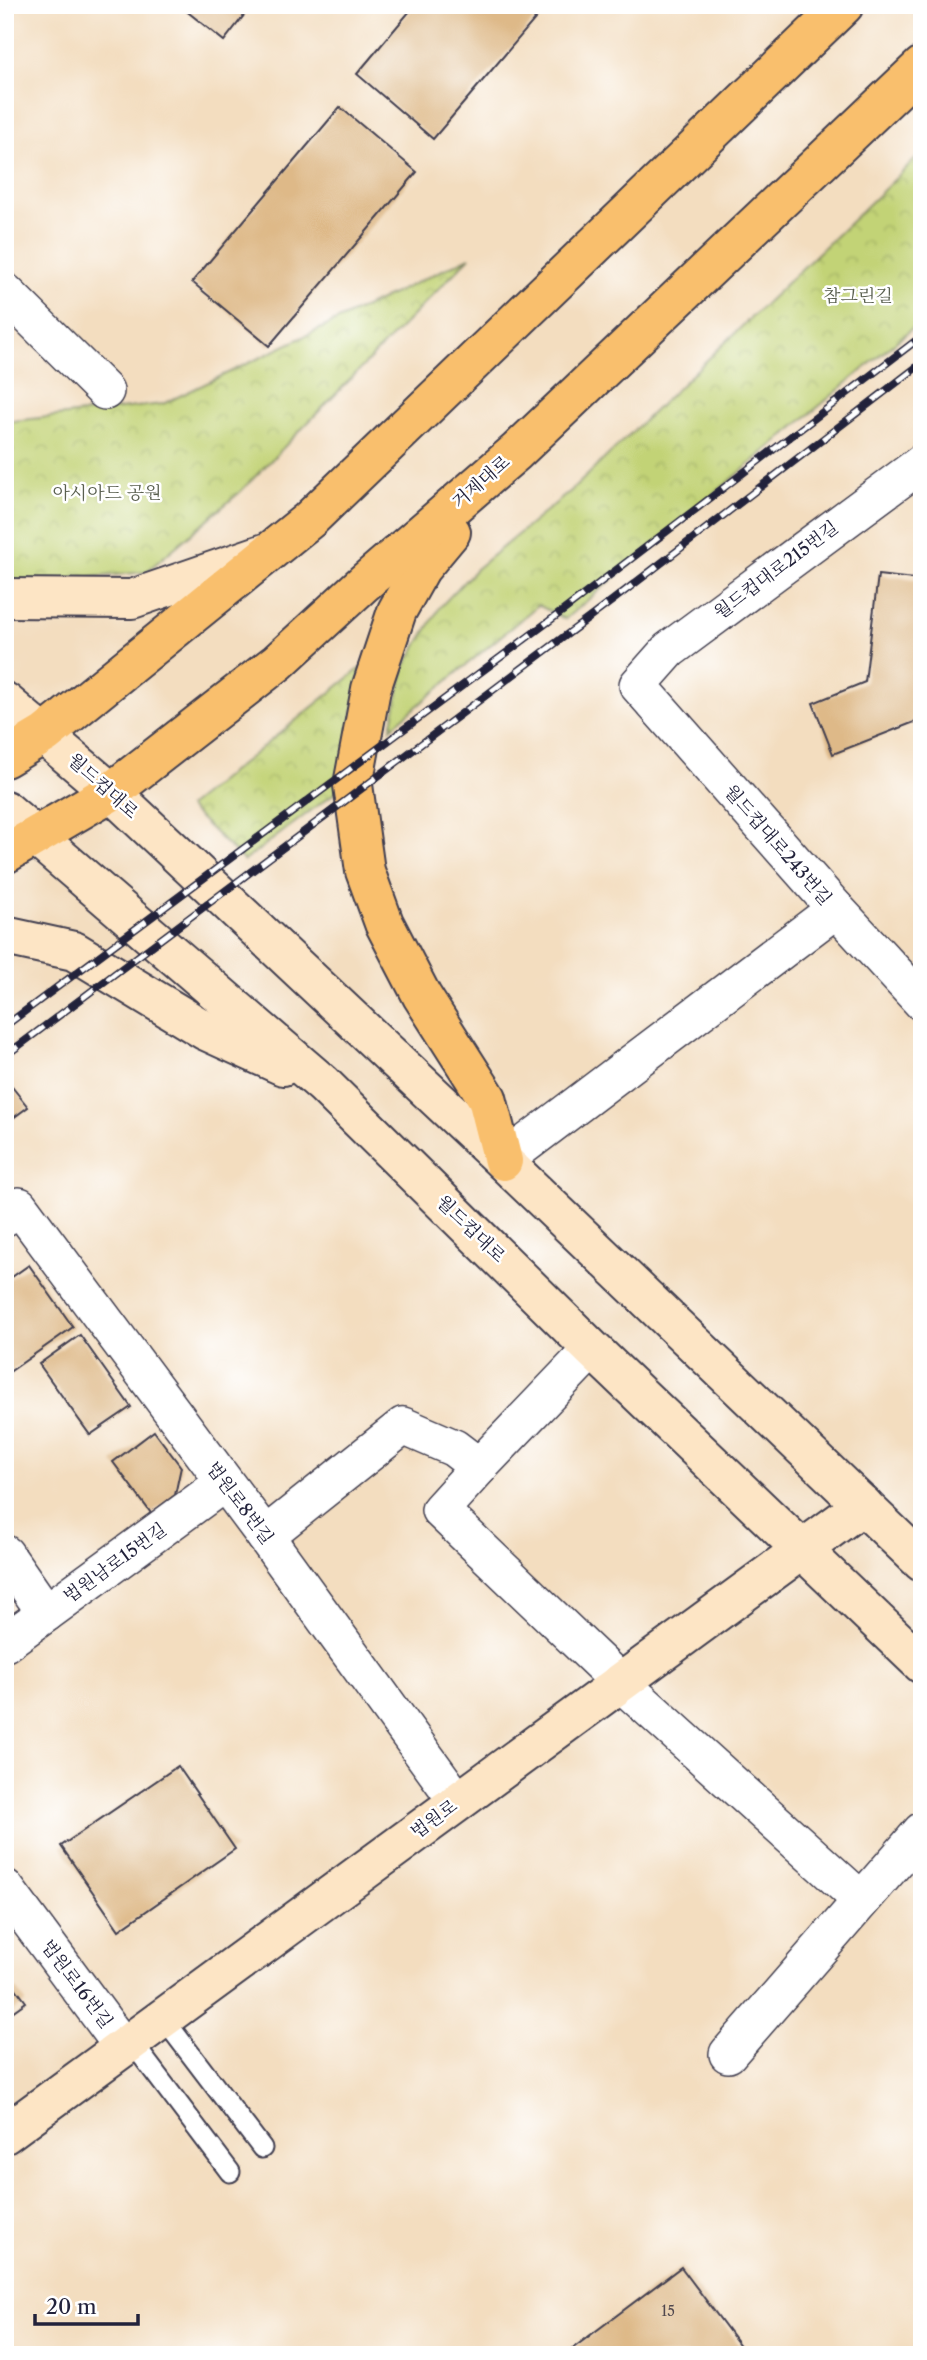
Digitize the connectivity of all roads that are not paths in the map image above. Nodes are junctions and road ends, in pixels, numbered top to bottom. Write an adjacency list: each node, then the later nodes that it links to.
1 (844, 5): 7 (main road)
2 (922, 66): 5 (main road, 거제대로)
3 (5, 292): 4 (street)
4 (105, 391)
5 (516, 452): 13 (main road, 거제대로); 20 (main road)
6 (922, 463): 9 (street, 월드컵대로215번길)
7 (270, 552): 8 (main road); 11 (main road)
8 (5, 598)
9 (638, 685): 16 (street, 월드컵대로243번길)
10 (5, 702): 11 (main road, 월드컵대로)
11 (45, 734): 12 (main road); 13 (main road, 월드컵대로)
12 (5, 758)
13 (111, 792): 15 (main road, 거제대로); 20 (main road, 월드컵대로)
14 (5, 810): 15 (main road, 월드컵대로)
15 (20, 845): 19 (main road, 월드컵대로)
16 (836, 909): 18 (street, 월드컵대로243번길); 20 (street)
17 (5, 936): 19 (main road)
18 (922, 1002)
19 (323, 1084): 22 (main road, 월드컵대로)
20 (503, 1161): 25 (main road, 월드컵대로)
21 (12, 1212): 24 (street, 법원로8번길)
22 (593, 1349): 23 (street); 27 (main road, 월드컵대로)
23 (479, 1467): 26 (street); 33 (street)
24 (224, 1483): 26 (street, 법원로8번길); 30 (street, 법원남로15번길)
25 (863, 1505): 27 (main road, 법원로); 29 (main road, 월드컵대로)
26 (265, 1536): 34 (street, 법원로8번길)
27 (802, 1549): 32 (main road, 월드컵대로); 33 (main road, 법원로)
28 (5, 1554): 30 (street)
29 (922, 1562)
30 (46, 1613): 31 (street, 법원남로15번길)
31 (5, 1643)
32 (922, 1664)
33 (621, 1683): 34 (main road, 법원로); 37 (street)
34 (458, 1802): 38 (main road, 법원로)
35 (922, 1831): 37 (street)
36 (5, 1888): 39 (street, 법원로16번길)
37 (861, 1900): 40 (street)
38 (163, 2018): 39 (main road, 법원로); 42 (lane)
39 (127, 2044): 41 (main road, 법원로); 43 (lane)
40 (728, 2054)
41 (5, 2134)
42 (262, 2148)
43 (230, 2172)

